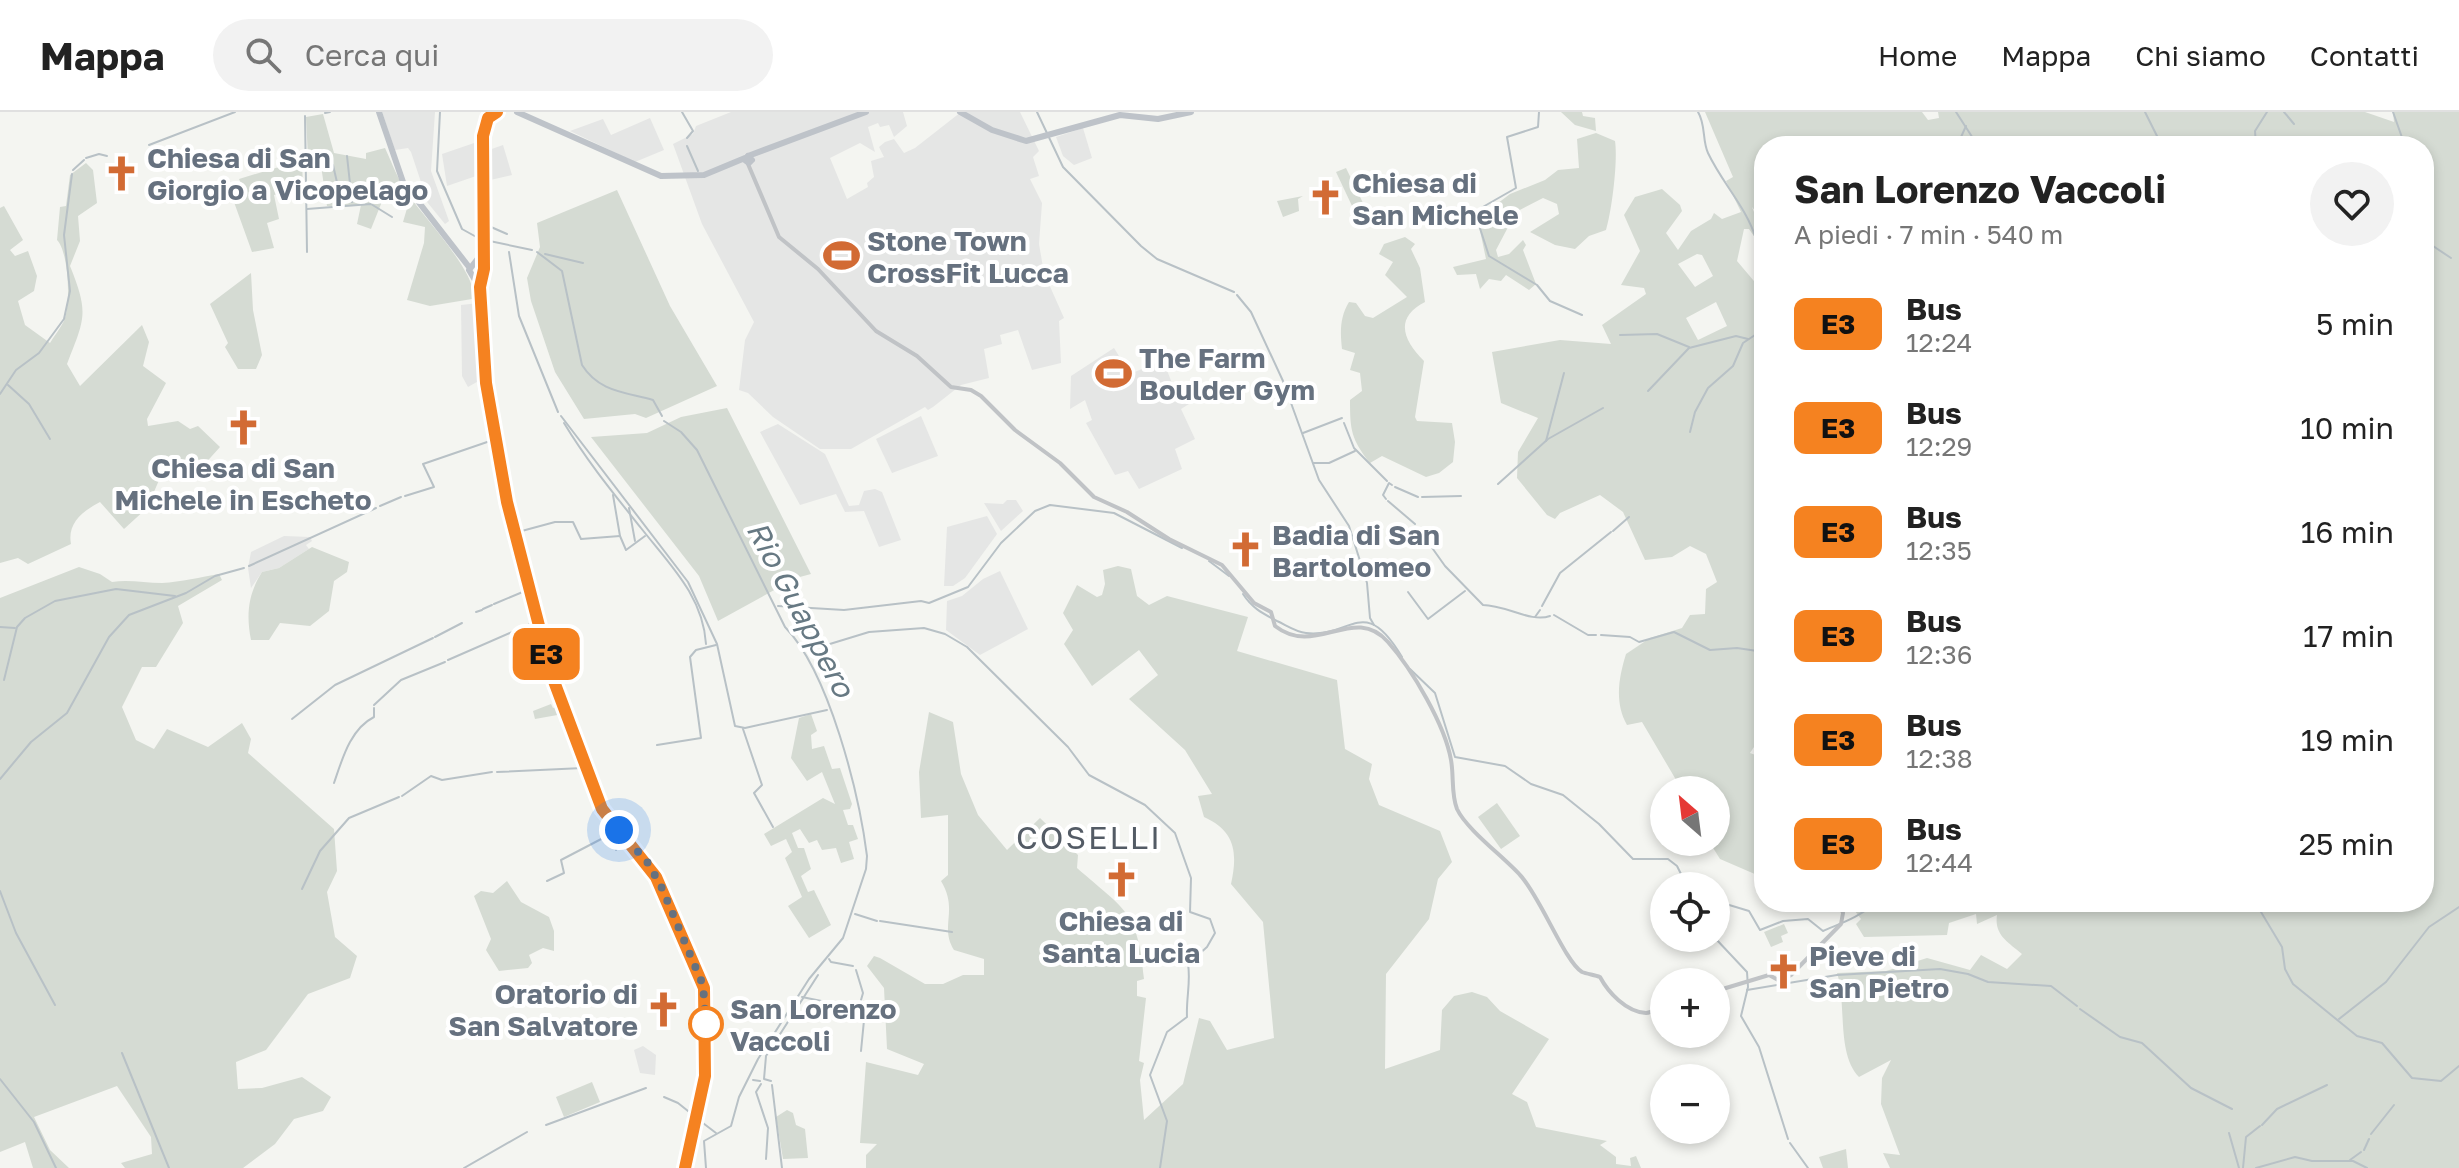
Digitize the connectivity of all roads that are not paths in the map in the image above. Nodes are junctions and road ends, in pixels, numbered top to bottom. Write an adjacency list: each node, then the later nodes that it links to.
1 (379, 112): 9 (main road)
2 (517, 112): 7 (main road)
3 (866, 112): 7 (main road)
4 (960, 112): 5 (main road)
5 (1191, 112)
6 (492, 114): 8 (main road)
7 (748, 159): 16 (street)
8 (483, 252): 9 (main road); 10 (main road)
9 (473, 263): 10 (main road); 12 (main road)
10 (484, 266): 11 (main road)
11 (482, 275): 12 (main road); 13 (main road)
12 (474, 277): 13 (main road)
13 (480, 287): 17 (main road)
14 (1841, 912): 15 (street)
15 (1730, 987)
16 (1650, 1012)
17 (685, 1168)

